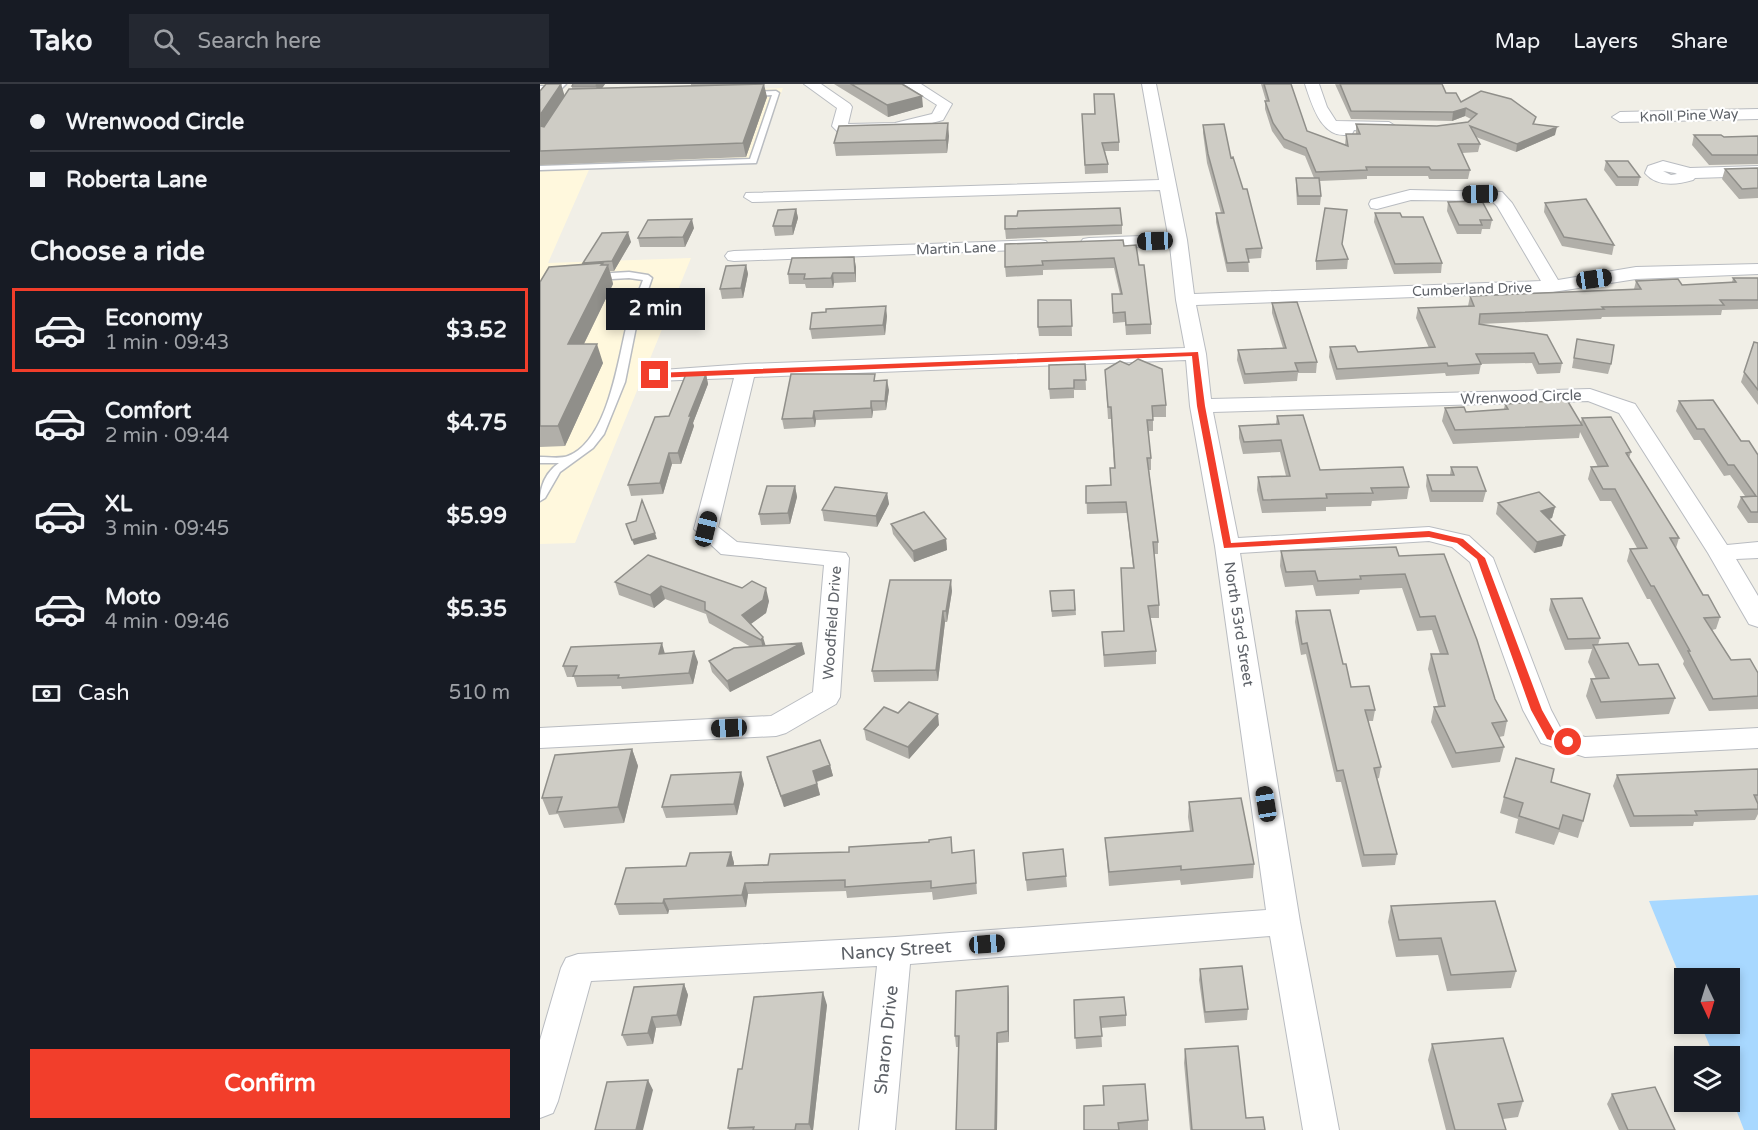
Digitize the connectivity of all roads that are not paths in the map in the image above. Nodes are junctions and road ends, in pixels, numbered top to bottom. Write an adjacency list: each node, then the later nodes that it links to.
1 (563, 84): 6 (lane)
2 (811, 84): 3 (street)
3 (911, 84)
4 (1149, 84): 14 (street, North 53rd Street)
5 (1312, 84): 10 (street)
6 (540, 88)
7 (741, 94): 11 (lane)
8 (1758, 114): 9 (street, Knoll Pine Way)
9 (1620, 117)
10 (1332, 125)
11 (540, 168)
12 (1758, 171): 13 (street)
13 (1687, 173)
14 (1167, 185): 15 (street); 17 (street, North 53rd Street)
15 (752, 197)
16 (1377, 204): 21 (street)
17 (1178, 240): 18 (street, Martin Lane); 22 (street, North 53rd Street)
18 (734, 256)
19 (1758, 269): 21 (street, Cumberland Drive)
20 (586, 278): 28 (lane)
21 (1553, 285): 22 (street, Cumberland Drive)
22 (1185, 300): 23 (street, North 53rd Street)
23 (1196, 354): 24 (street); 26 (street, North 53rd Street)
24 (746, 370): 25 (street); 34 (street, Woodfield Drive)
25 (655, 375)
26 (1201, 406): 30 (street, North 53rd Street); 32 (street, Wrenwood Circle)
27 (540, 460): 28 (lane)
28 (570, 460): 29 (lane)
29 (540, 498)
30 (1227, 546): 35 (street); 36 (street, North 53rd Street)
31 (1758, 550): 32 (street)
32 (1720, 553): 33 (street, Wrenwood Circle)
33 (1758, 618)
34 (540, 738)
35 (1758, 738)
36 (1284, 922): 37 (street, Nancy Street); 40 (street, North 53rd Street)
37 (895, 951): 38 (street, Nancy Street); 39 (street, Sharon Drive)
38 (540, 1101)
39 (876, 1130)
40 (1322, 1130)

